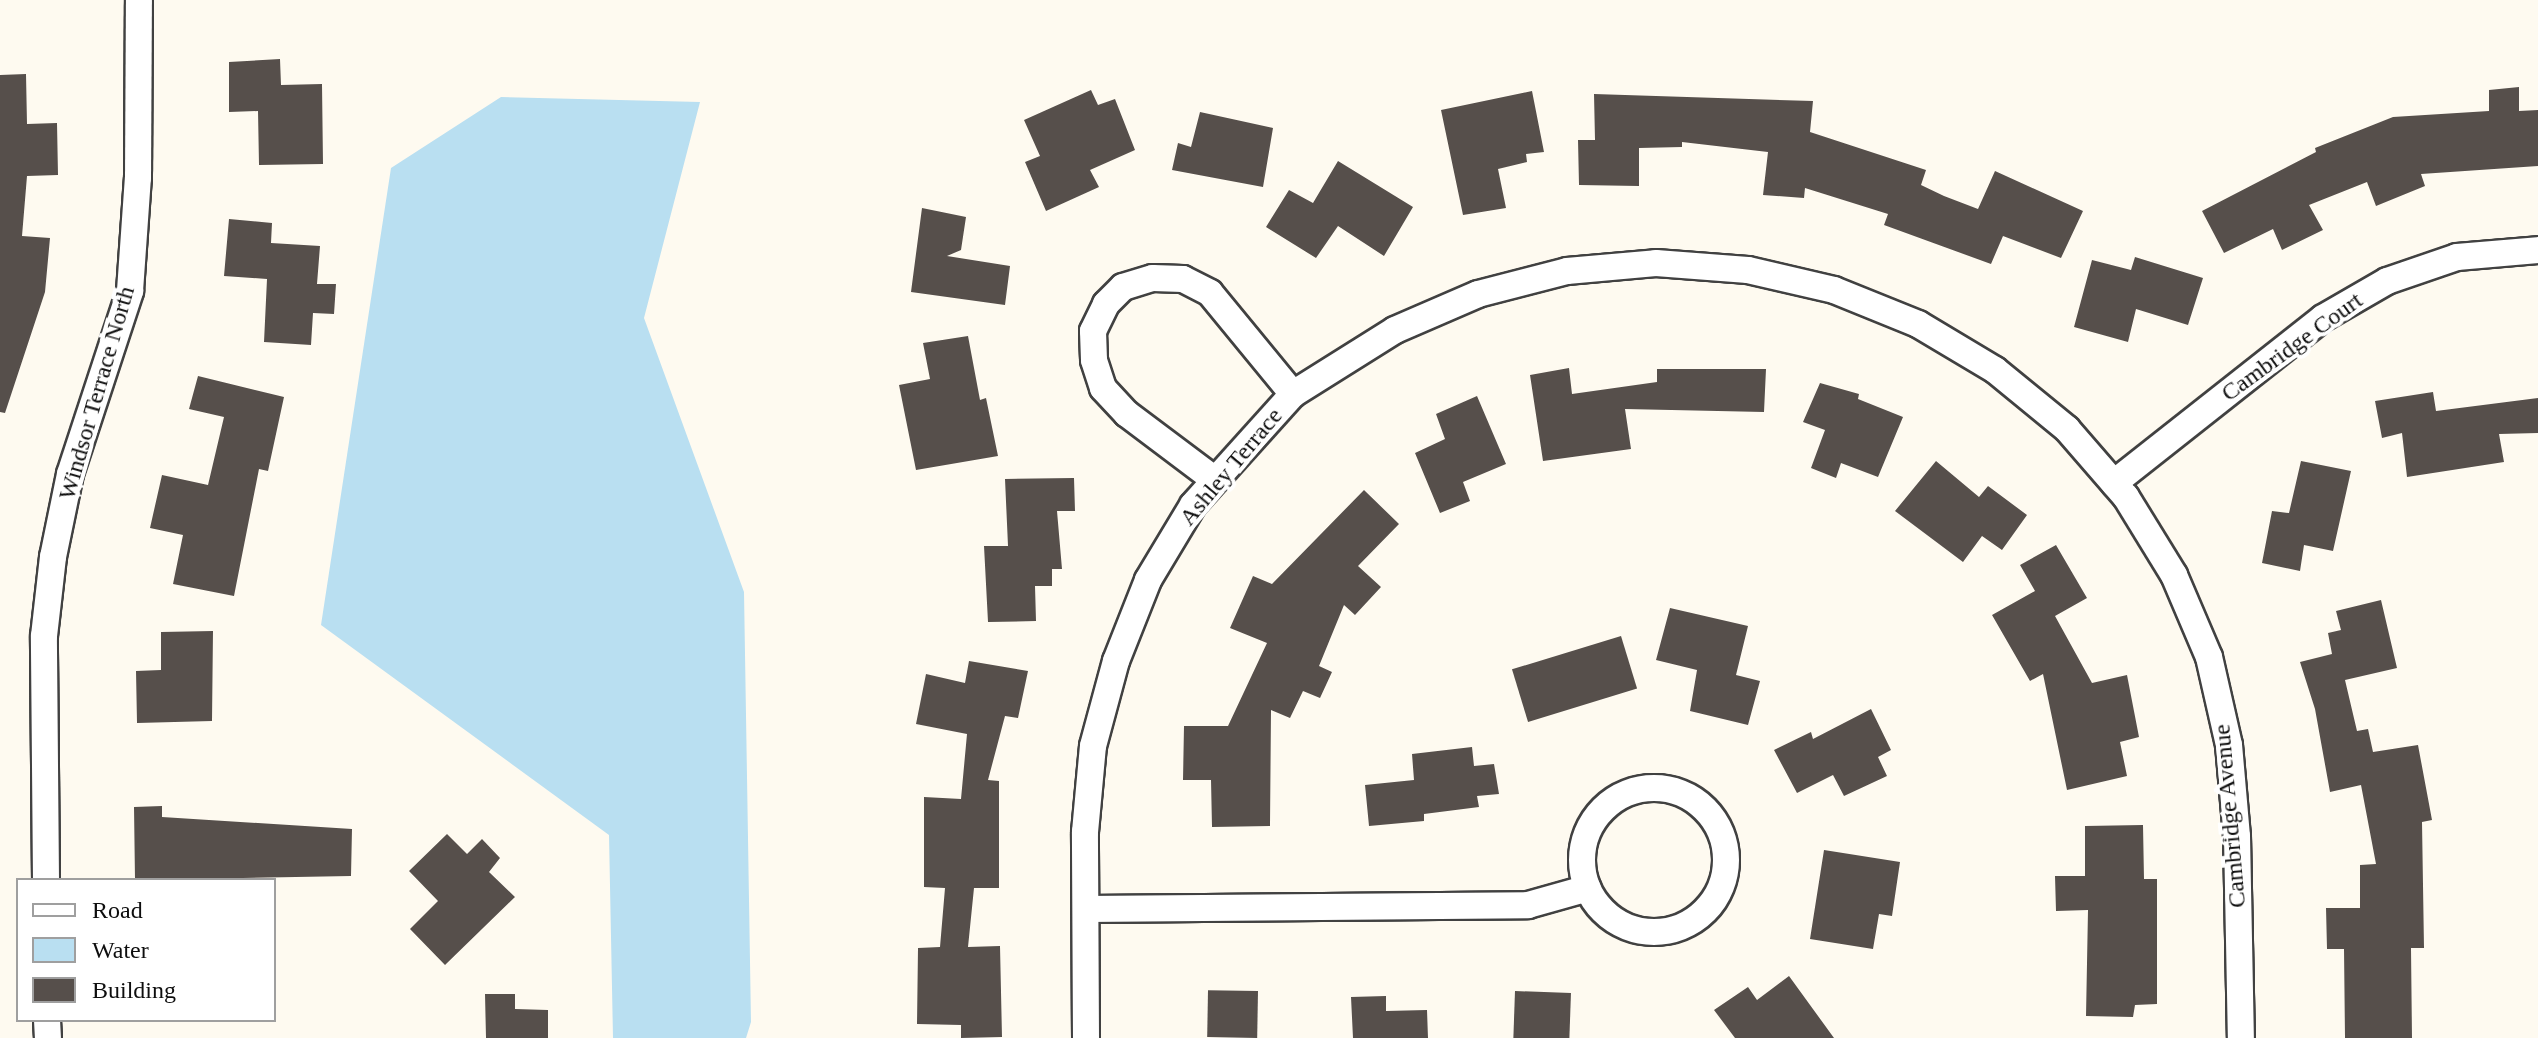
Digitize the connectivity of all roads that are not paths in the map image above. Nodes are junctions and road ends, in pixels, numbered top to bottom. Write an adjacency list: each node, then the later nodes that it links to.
1 (139, 0): 6 (street, Windsor Terrace North)
2 (2538, 250): 5 (street, Cambridge Court)
3 (1293, 394): 4 (street, Ashley Terrace); 4 (street); 5 (street, Cambridge Avenue)
4 (1215, 480): 8 (street, Ashley Terrace)
5 (2114, 483): 10 (street, Cambridge Avenue)
6 (46, 878)
7 (1588, 888): 7 (street); 8 (street)
8 (1086, 909): 9 (street, Ashley Terrace)
9 (1086, 1038)
10 (2241, 1038)

